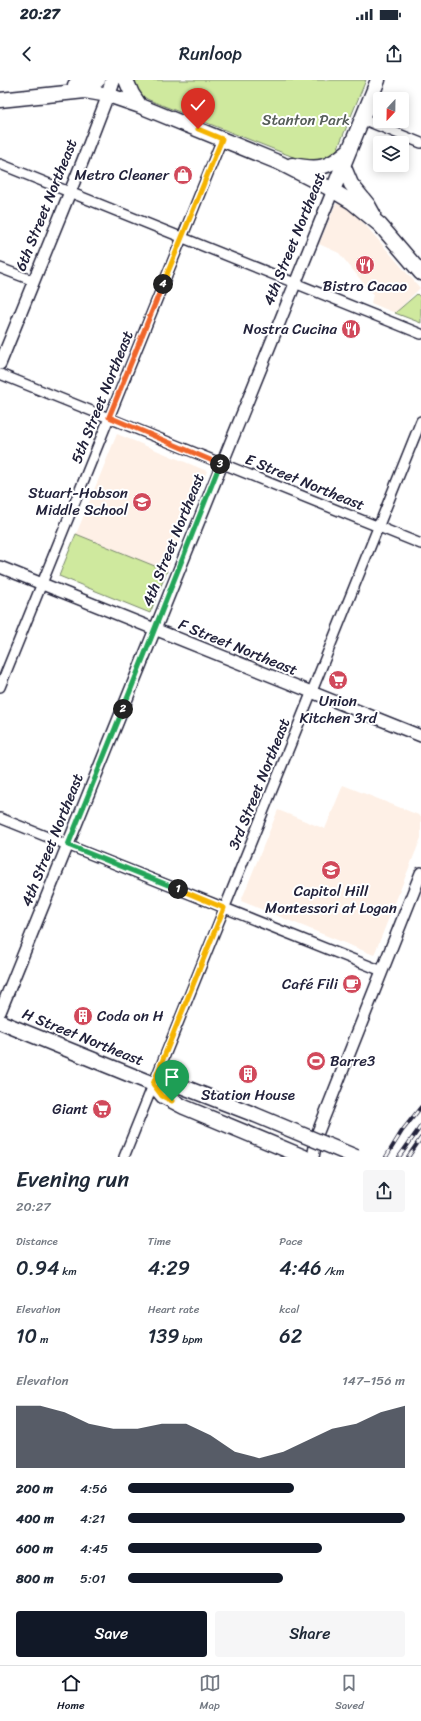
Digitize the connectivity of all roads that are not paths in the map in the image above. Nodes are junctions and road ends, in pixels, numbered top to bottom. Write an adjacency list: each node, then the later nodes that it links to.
1 (98, 80): 6 (main road)
2 (113, 80): 7 (main road, 6th Street Northeast)
3 (126, 80): 9 (main road)
4 (382, 80): 5 (main road, 4th Street Northeast)
5 (375, 84): 10 (main road, 4th Street Northeast)
6 (0, 92)
7 (108, 95): 8 (main road); 9 (main road); 18 (street, 6th Street Northeast)
8 (0, 100)
9 (140, 106): 11 (main road)
10 (362, 119): 12 (street); 13 (main road, 4th Street Northeast)
11 (222, 139): 14 (main road); 20 (street, 5th Street Northeast)
12 (421, 143)
13 (350, 149): 14 (main road); 16 (main road, 4th Street Northeast)
14 (280, 163): 17 (main road)
15 (0, 164): 18 (street)
16 (343, 165): 17 (main road, 4th Street Northeast); 19 (main road)
17 (333, 190): 19 (main road); 24 (street, 4th Street Northeast)
18 (70, 192): 20 (street); 23 (street, 6th Street Northeast)
19 (380, 225): 22 (main road)
20 (182, 238): 24 (street); 28 (street, 5th Street Northeast)
21 (0, 268): 23 (street)
22 (421, 273)
23 (34, 282): 26 (street, 6th Street Northeast)
24 (295, 283): 25 (street); 30 (street, 4th Street Northeast)
25 (421, 334)
26 (0, 364)
27 (0, 374): 28 (street, E Street Northeast)
28 (109, 417): 30 (street, E Street Northeast); 34 (street, 5th Street Northeast)
29 (421, 421): 31 (street, 3rd Street Northeast)
30 (221, 464): 31 (street, E Street Northeast); 35 (street, 4th Street Northeast)
31 (378, 526): 32 (street, E Street Northeast); 37 (street, 3rd Street Northeast)
32 (421, 544)
33 (0, 567): 34 (street, F Street Northeast)
34 (42, 584): 35 (street, F Street Northeast); 36 (street, 5th Street Northeast)
35 (155, 630): 37 (street, F Street Northeast); 40 (street, 4th Street Northeast)
36 (0, 687)
37 (312, 692): 38 (street, F Street Northeast); 42 (street, 3rd Street Northeast)
38 (421, 736)
39 (0, 818): 40 (street)
40 (68, 845): 42 (street); 44 (street, 4th Street Northeast)
41 (421, 873): 43 (street)
42 (224, 908): 43 (street); 46 (street, 3rd Street Northeast)
43 (382, 971): 49 (street)
44 (0, 1012)
45 (0, 1022): 46 (main road, H Street Northeast)
46 (153, 1084): 47 (street, 3rd Street Northeast); 48 (main road, H Street Northeast); 50 (main road, H Street Northeast, bridge)
47 (124, 1157)
48 (304, 1157)
49 (312, 1157)
50 (356, 1157)

